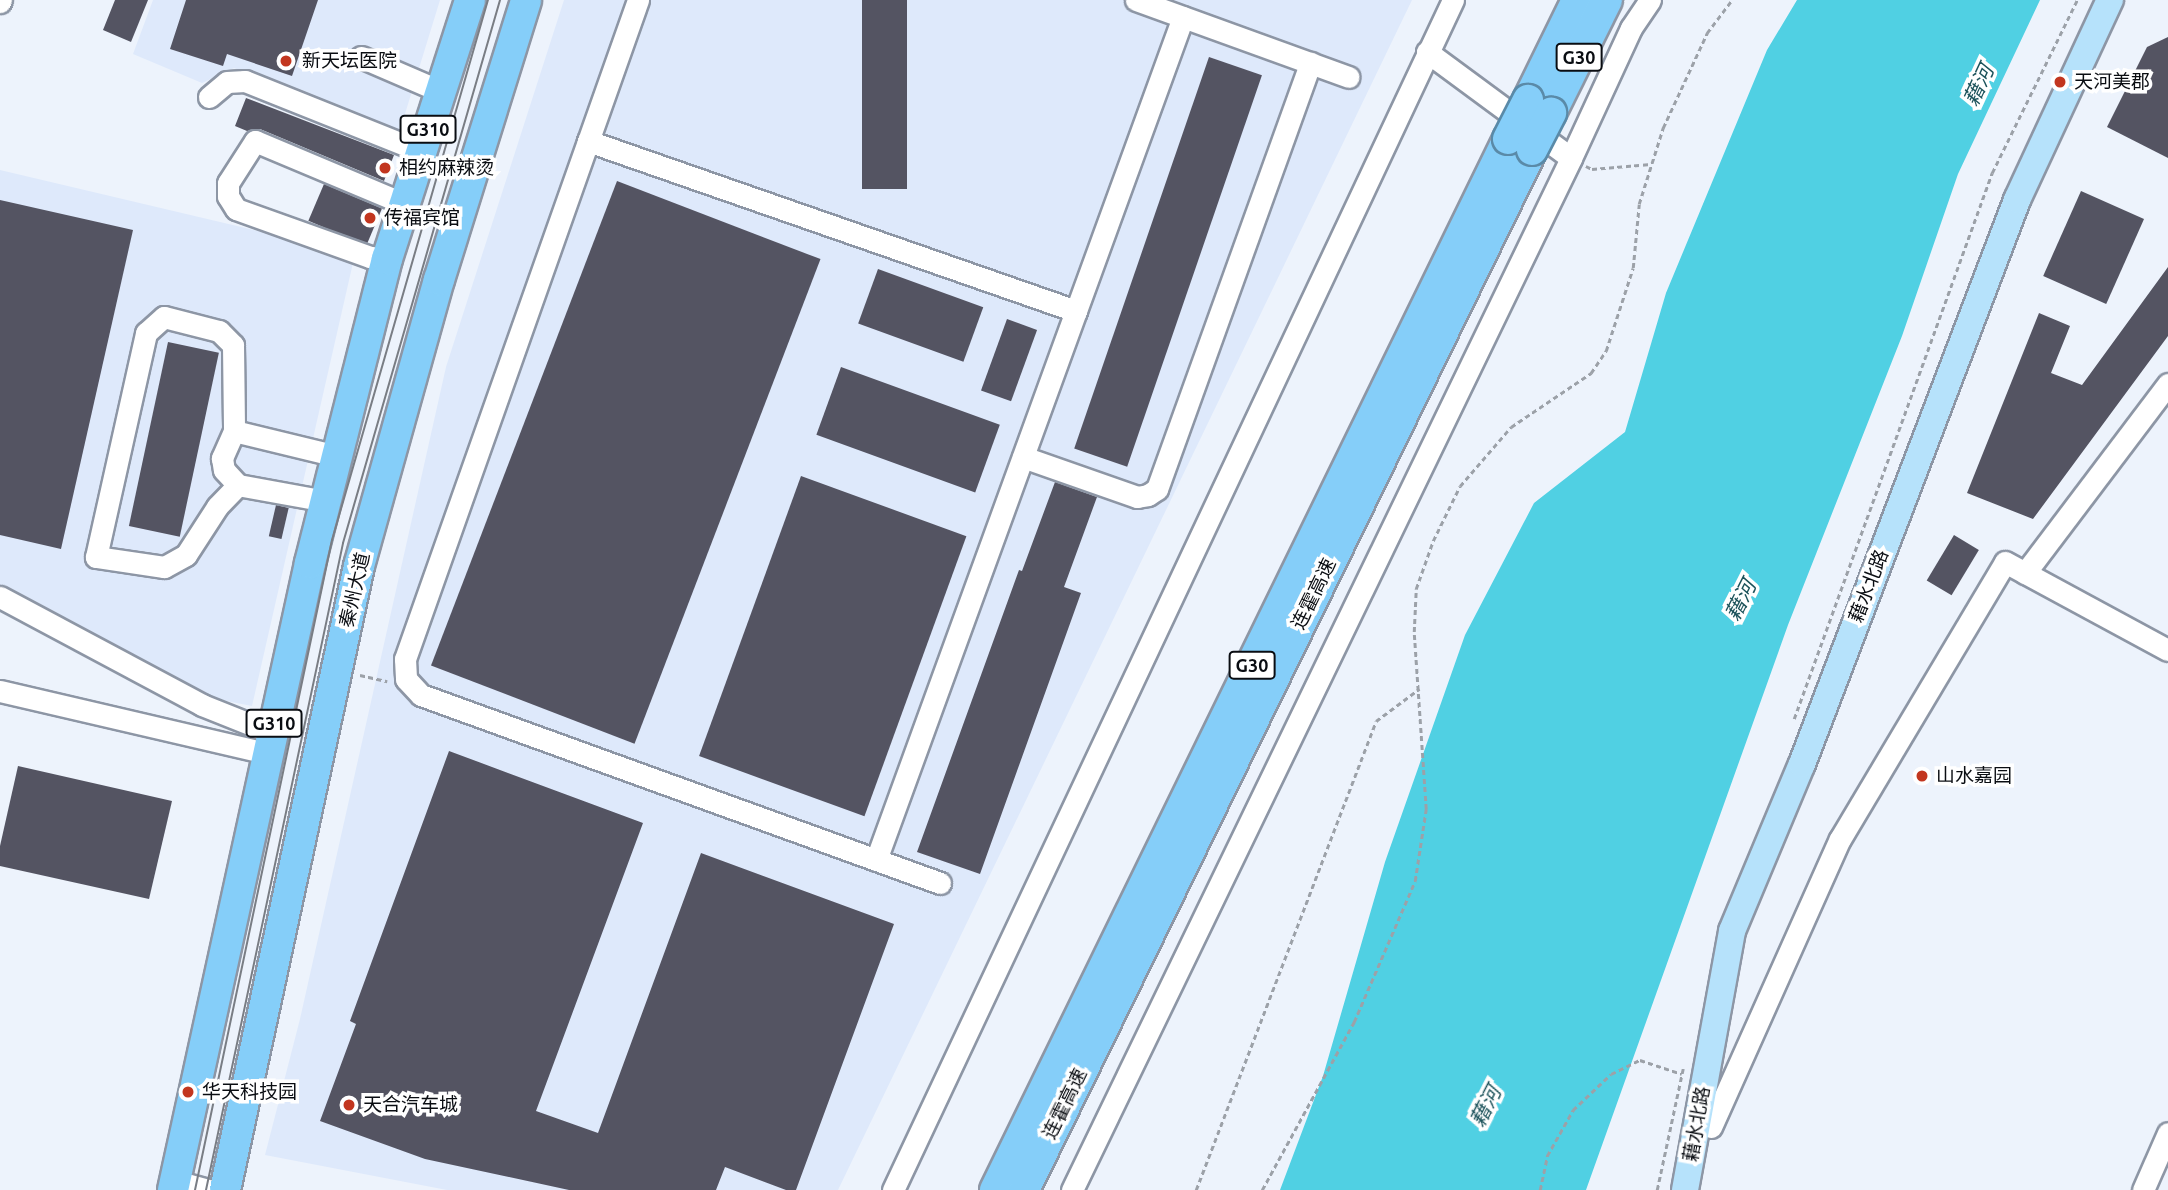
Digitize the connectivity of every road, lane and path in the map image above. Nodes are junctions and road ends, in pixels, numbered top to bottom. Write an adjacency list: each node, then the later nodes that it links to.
1 (470, 0): 17 (highway, G310)
2 (526, 0): 37 (highway, 秦州大道 / G310)
3 (638, 0): 20 (street)
4 (1136, 0): 12 (street)
5 (1453, 0): 13 (street)
6 (1577, 0): 19 (highway, 连霍高速 / G30)
7 (1607, 0): 19 (highway, 连霍高速 / G30)
8 (1650, 0): 23 (street)
9 (1732, 0): 24 (path)
10 (2110, 0): 57 (main road, 藉水北路)
11 (2121, 0): 45 (main road, 藉水北路)
12 (1183, 17): 15 (street); 27 (street)
13 (1427, 52): 23 (street); 50 (street)
14 (360, 57): 17 (street)
15 (1310, 63): 16 (street); 31 (street)
16 (1349, 77)
17 (440, 91): 25 (highway, G310)
18 (209, 97): 21 (street)
19 (1539, 106): 22 (highway, 连霍高速 / G30, bridge)
20 (588, 141): 27 (street); 38 (street)
21 (405, 145)
22 (1520, 145): 51 (highway, 连霍高速 / G30); 52 (highway, 连霍高速 / G30)
23 (1571, 158): 24 (path); 53 (street)
24 (1651, 164): 39 (path)
25 (405, 204): 26 (highway, G310); 26 (street)
26 (387, 259): 30 (highway, G310)
27 (1076, 311): 31 (street)
28 (2168, 384): 34 (street)
29 (234, 431): 30 (street); 32 (street); 32 (street)
30 (337, 456): 33 (highway, G310)
31 (1023, 457): 42 (street)
32 (238, 485): 33 (street)
33 (326, 501): 41 (highway, G310)
34 (2025, 573): 36 (street); 45 (street)
35 (0, 597): 41 (street)
36 (2168, 650)
37 (337, 668): 38 (path); 49 (highway, 秦州大道 / G310)
38 (407, 679): 42 (street)
39 (1419, 689): 54 (path); 55 (path)
40 (0, 691): 41 (street)
41 (270, 743): 47 (highway, G310)
42 (876, 860): 43 (street)
43 (940, 883)
44 (1682, 1074): 56 (path)
45 (1711, 1126): 58 (main road, 藉水北路)
46 (2168, 1133): 59 (street)
47 (174, 1186): 48 (street)
48 (209, 1190)
49 (225, 1190)
50 (893, 1190)
51 (995, 1190)
52 (1024, 1190)
53 (1072, 1190)
54 (1196, 1190)
55 (1262, 1190)
56 (1540, 1190)
57 (1685, 1190)
58 (1693, 1190)
59 (2143, 1190)

